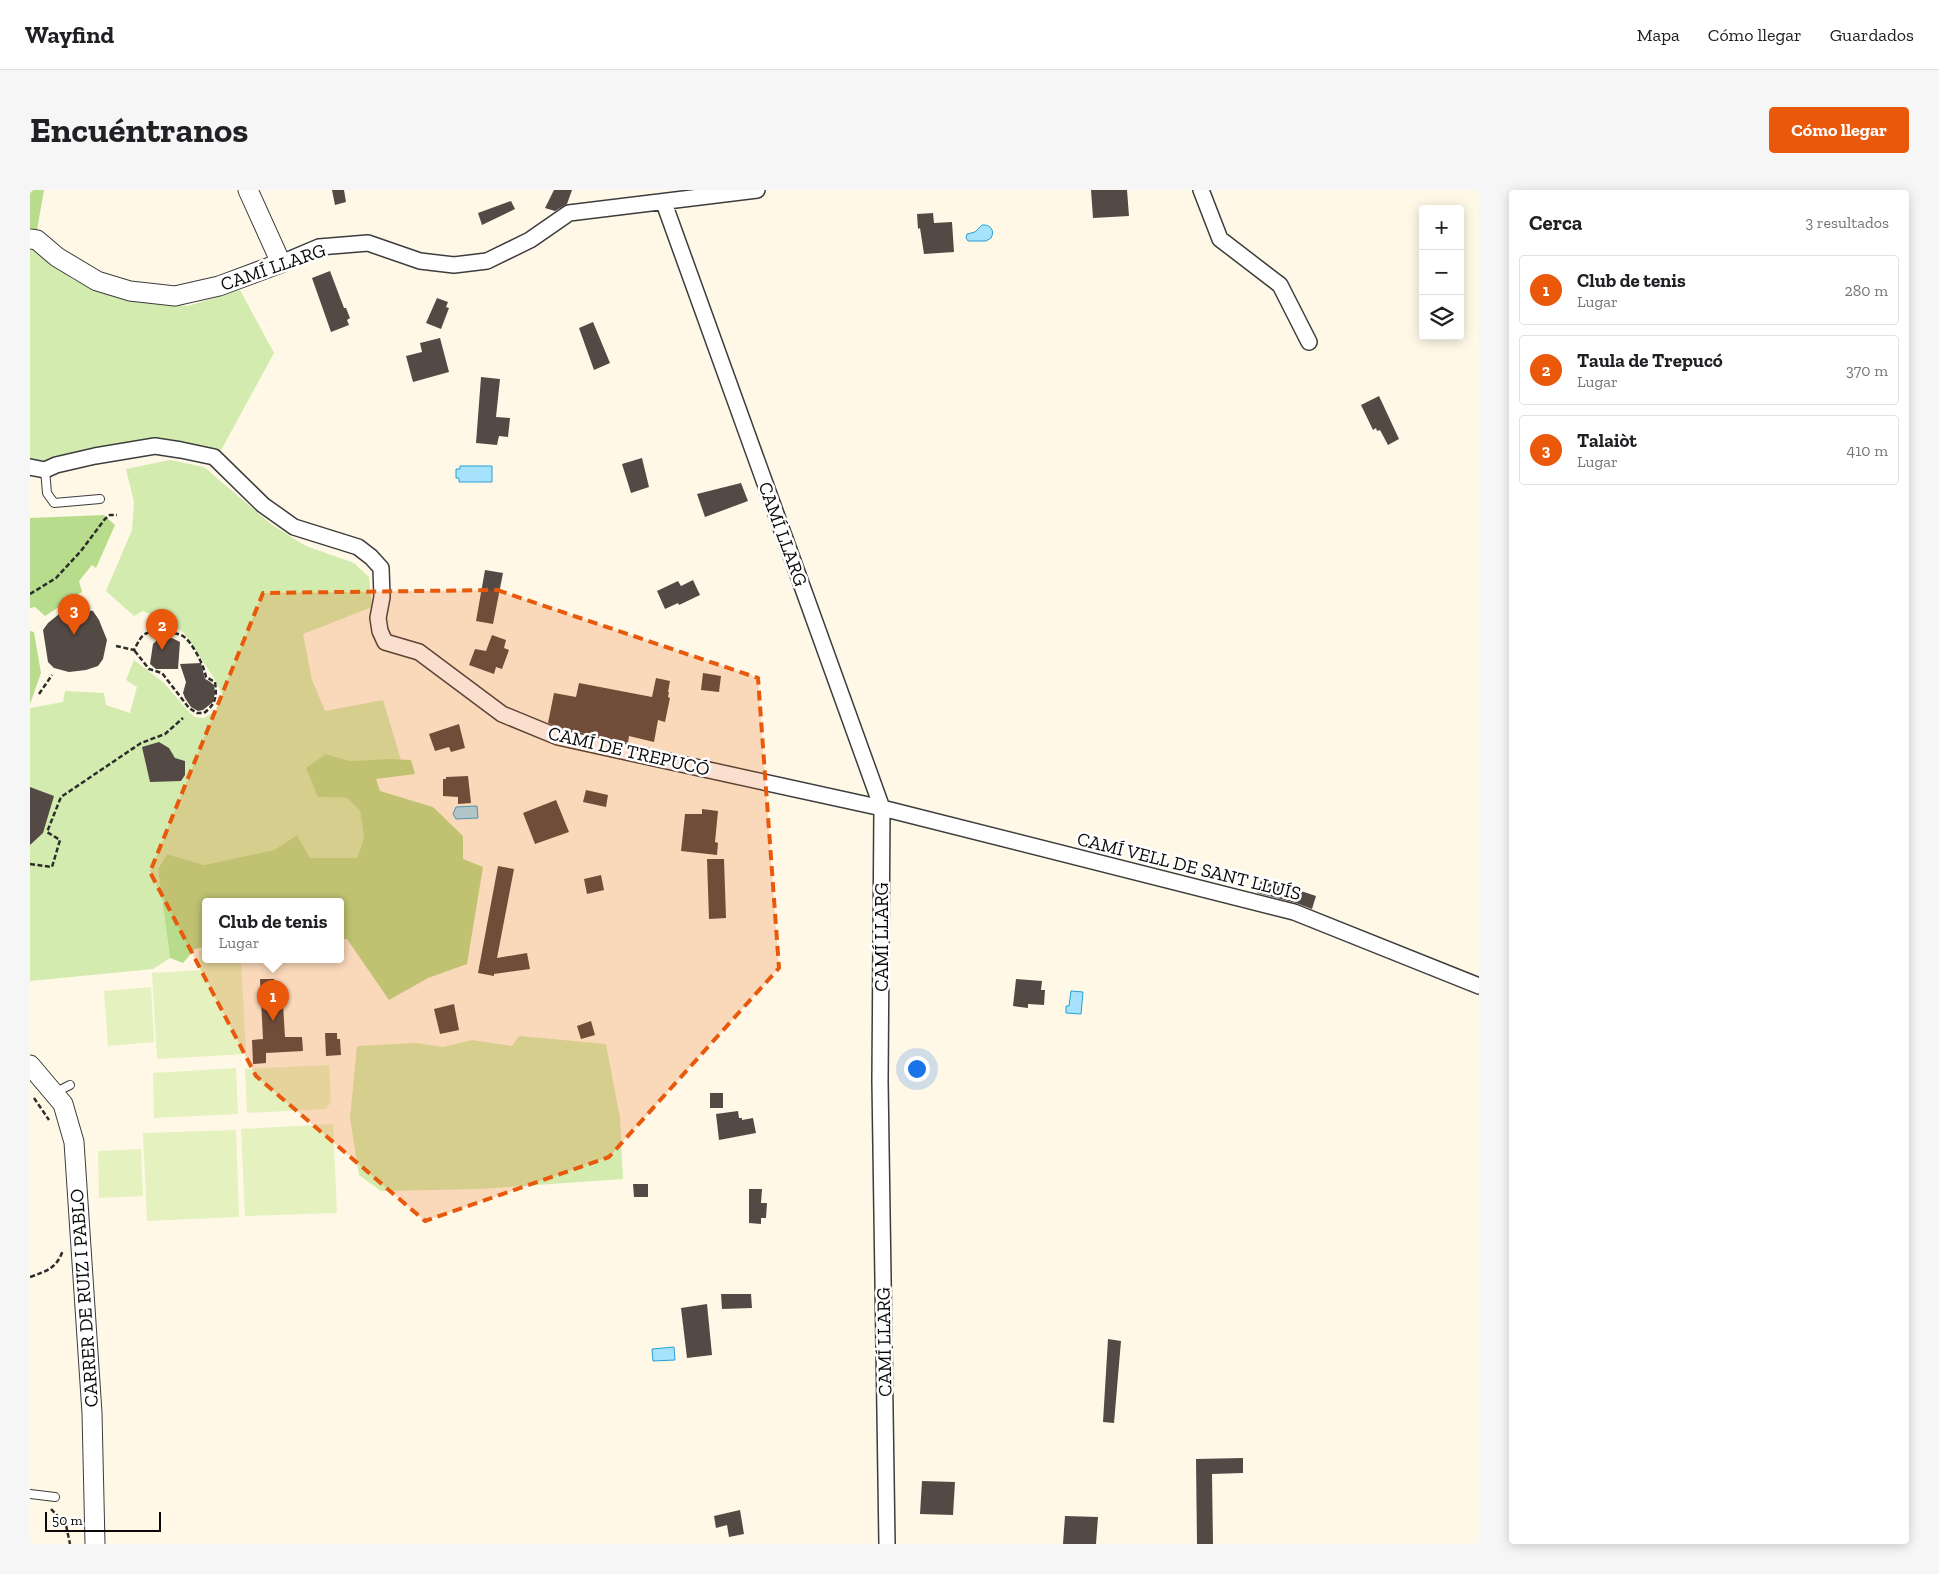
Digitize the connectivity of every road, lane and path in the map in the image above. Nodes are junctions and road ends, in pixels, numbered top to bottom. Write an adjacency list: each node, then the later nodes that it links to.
1 (248, 190): 6 (street)
2 (756, 190): 4 (street)
3 (1201, 190): 7 (street)
4 (664, 203): 6 (street, CAMÍ LLARG); 17 (street, CAMÍ LLARG)
5 (30, 239): 6 (street, CAMÍ LLARG)
6 (281, 263)
7 (1309, 342)
8 (37, 468): 9 (lane); 17 (street, CAMÍ DE TREPUCÓ)
9 (100, 499)
10 (117, 515): 11 (path)
11 (30, 594)
12 (116, 646): 13 (path)
13 (134, 650): 13 (path)
14 (52, 674): 15 (path)
15 (39, 694)
16 (183, 718): 18 (path)
17 (882, 808): 19 (street, CAMÍ VELL DE SANT LLUÍS); 30 (street, CAMÍ LLARG)
18 (30, 864)
19 (1479, 986)
20 (30, 1065): 29 (street, CARRER DE RUIZ I PABLO)
21 (30, 1093): 22 (path)
22 (52, 1125)
23 (64, 1248): 24 (path)
24 (30, 1277)
25 (30, 1494): 26 (lane)
26 (55, 1498)
27 (45, 1507): 28 (path)
28 (70, 1544)
29 (95, 1544)
30 (887, 1544)

